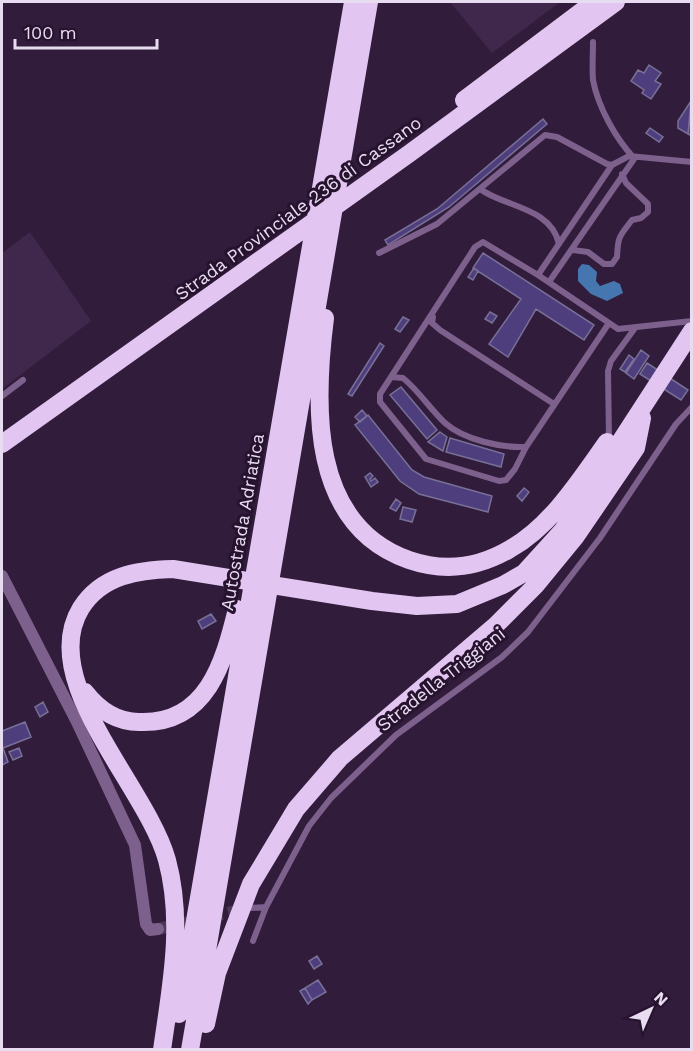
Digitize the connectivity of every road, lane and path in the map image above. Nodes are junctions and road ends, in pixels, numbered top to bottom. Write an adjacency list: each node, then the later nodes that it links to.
1 (353, 2): 33 (highway, Autostrada Adriatica)
2 (369, 2): 9 (highway, Autostrada Adriatica)
3 (594, 2): 8 (highway, Strada Provinciale 236 di Cassano)
4 (616, 2): 7 (highway, Strada Provinciale 236 di Cassano)
5 (627, 2): 7 (highway)
6 (593, 42): 10 (lane)
7 (511, 81): 8 (highway, Strada Provinciale 236 di Cassano)
8 (407, 148): 16 (highway, Strada Provinciale 236 di Cassano)
9 (343, 151): 34 (highway); 45 (highway, Autostrada Adriatica)
10 (634, 159): 11 (lane); 12 (lane); 13 (lane)
11 (692, 162)
12 (612, 165): 14 (lane); 15 (lane)
13 (622, 174): 17 (lane); 17 (lane)
14 (480, 189): 15 (lane); 18 (lane)
15 (559, 244): 19 (lane)
16 (273, 245): 32 (highway, Strada Provinciale 236 di Cassano); 35 (highway, Strada Provinciale 236 di Cassano)
17 (573, 250): 20 (lane)
18 (378, 253)
19 (538, 275): 20 (lane); 21 (lane)
20 (549, 282): 23 (lane)
21 (433, 316): 26 (lane); 29 (lane)
22 (692, 321): 24 (lane)
23 (609, 323): 24 (lane); 29 (lane)
24 (635, 328): 34 (lane)
25 (692, 331): 30 (highway)
26 (391, 377): 36 (lane); 36 (lane)
27 (23, 380): 28 (lane)
28 (2, 396)
29 (554, 404): 36 (lane)
30 (644, 404): 34 (highway); 38 (highway); 46 (highway)
31 (692, 407): 39 (lane, Stradella Triggiani)
32 (2, 429)
33 (279, 429): 38 (highway); 44 (highway, Autostrada Adriatica)
34 (609, 439)
35 (2, 444)
36 (526, 447)
37 (2, 576): 41 (street)
38 (71, 669): 43 (highway)
39 (266, 907): 40 (lane); 42 (lane, Stradella Triggiani)
40 (250, 908)
41 (158, 929)
42 (253, 942)
43 (162, 1050)
44 (173, 1050)
45 (190, 1050)
46 (200, 1050)

